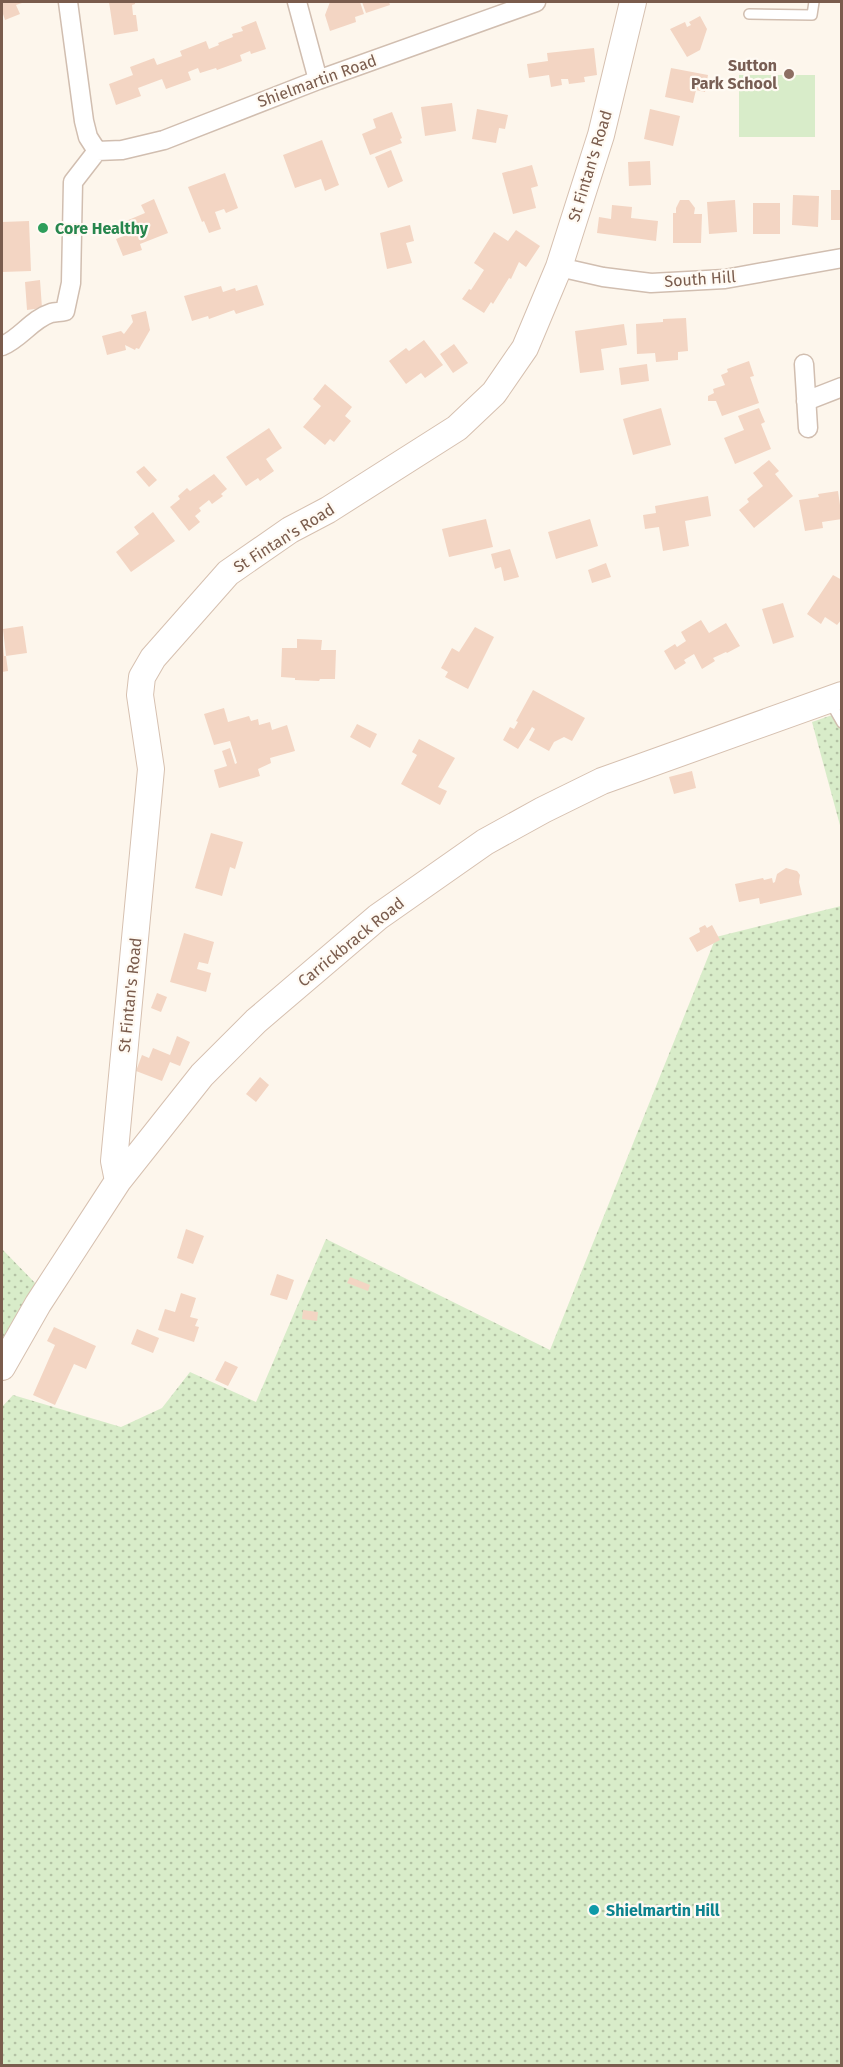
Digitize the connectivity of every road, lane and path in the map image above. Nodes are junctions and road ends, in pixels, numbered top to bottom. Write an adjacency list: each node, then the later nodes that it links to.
1 (68, 2): 8 (street)
2 (297, 2): 7 (street)
3 (536, 2): 7 (street, Shielmartin Road)
4 (633, 2): 10 (street, St Fintan's Road)
5 (814, 2): 6 (lane)
6 (749, 15)
7 (318, 80): 8 (street, Shielmartin Road)
8 (97, 151): 11 (street)
9 (842, 258): 10 (street, South Hill)
10 (559, 267): 18 (street, St Fintan's Road)
11 (2, 346)
12 (804, 364): 14 (street)
13 (842, 387): 14 (street)
14 (806, 401): 15 (street)
15 (808, 428)
16 (835, 697): 17 (lane); 18 (street, Carrickbrack Road)
17 (842, 723)
18 (118, 1181): 19 (street, Carrickbrack Road)
19 (2, 1367)

